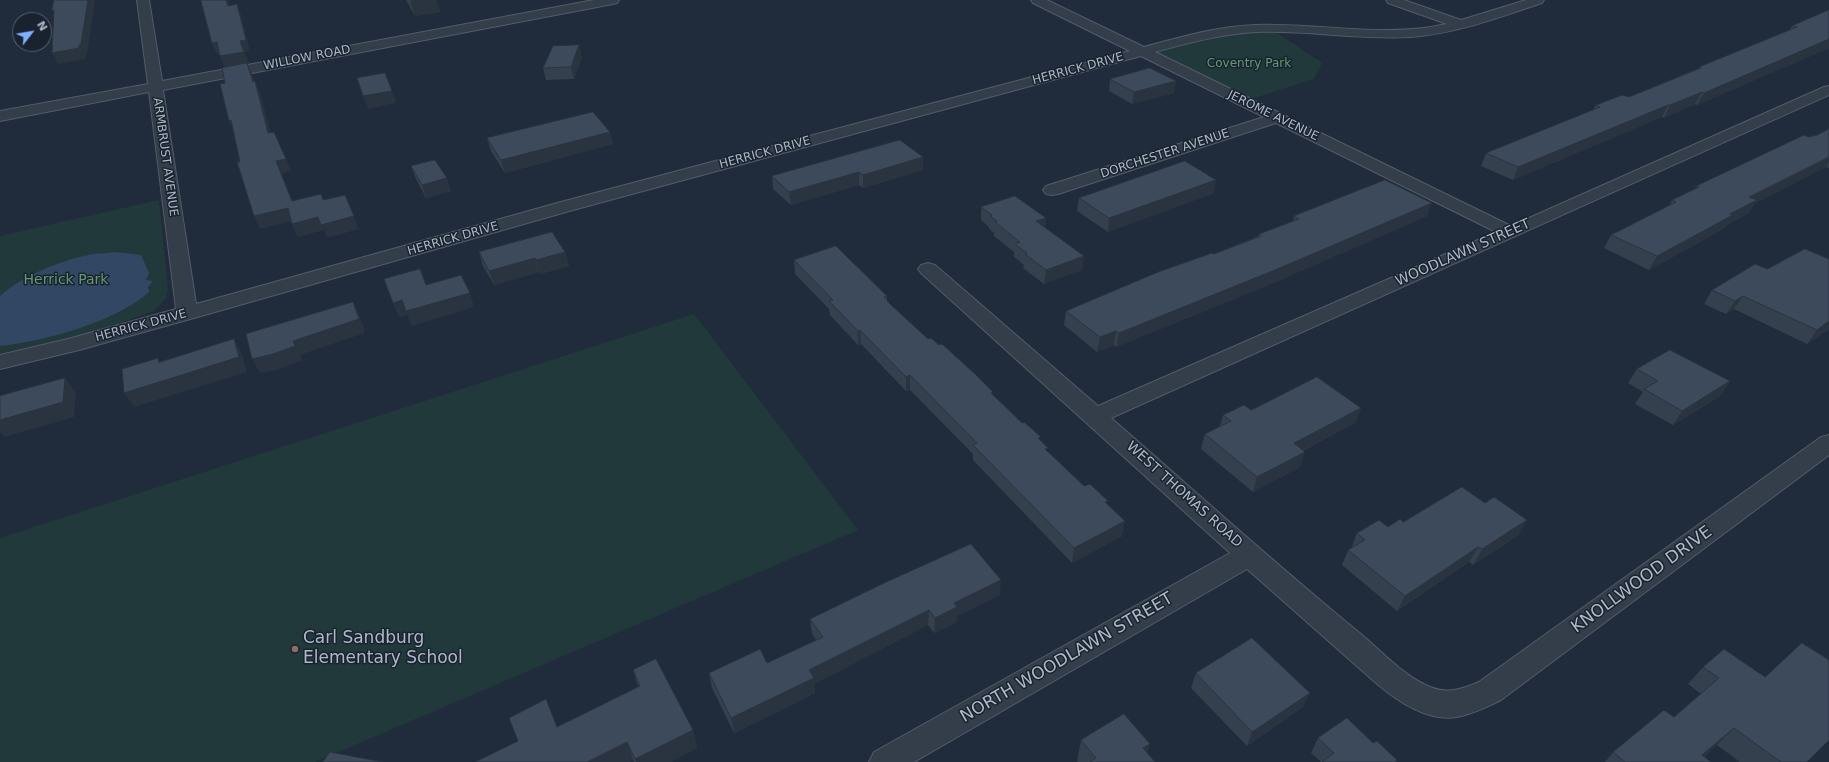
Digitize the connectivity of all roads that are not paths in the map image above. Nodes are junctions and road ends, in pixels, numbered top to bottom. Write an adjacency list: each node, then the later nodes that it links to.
1 (143, 0): 8 (street, ARMBRUST AVENUE)
2 (613, 0): 8 (street, WILLOW ROAD)
3 (1037, 0): 7 (street, JEROME AVENUE)
4 (1392, 0): 6 (street)
5 (1538, 0): 6 (street, HERRICK DRIVE)
6 (1460, 24): 7 (street, HERRICK DRIVE)
7 (1142, 51): 11 (street, JEROME AVENUE); 15 (street, HERRICK DRIVE)
8 (155, 87): 10 (street, WILLOW ROAD); 15 (street, ARMBRUST AVENUE)
9 (1829, 90): 13 (street, WOODLAWN STREET)
10 (0, 116)
11 (1277, 118): 12 (street, DORCHESTER AVENUE); 13 (street, JEROME AVENUE)
12 (1052, 190)
13 (1510, 232): 17 (street, WOODLAWN STREET)
14 (928, 269): 17 (street, WEST THOMAS ROAD)
15 (187, 314): 16 (street, HERRICK DRIVE)
16 (0, 362)
17 (1096, 416): 19 (street, WEST THOMAS ROAD)
18 (1829, 444): 20 (street, KNOLLWOOD DRIVE)
19 (1249, 555): 20 (street, WEST THOMAS ROAD); 21 (street, NORTH WOODLAWN STREET)
20 (1450, 706)
21 (884, 762)

